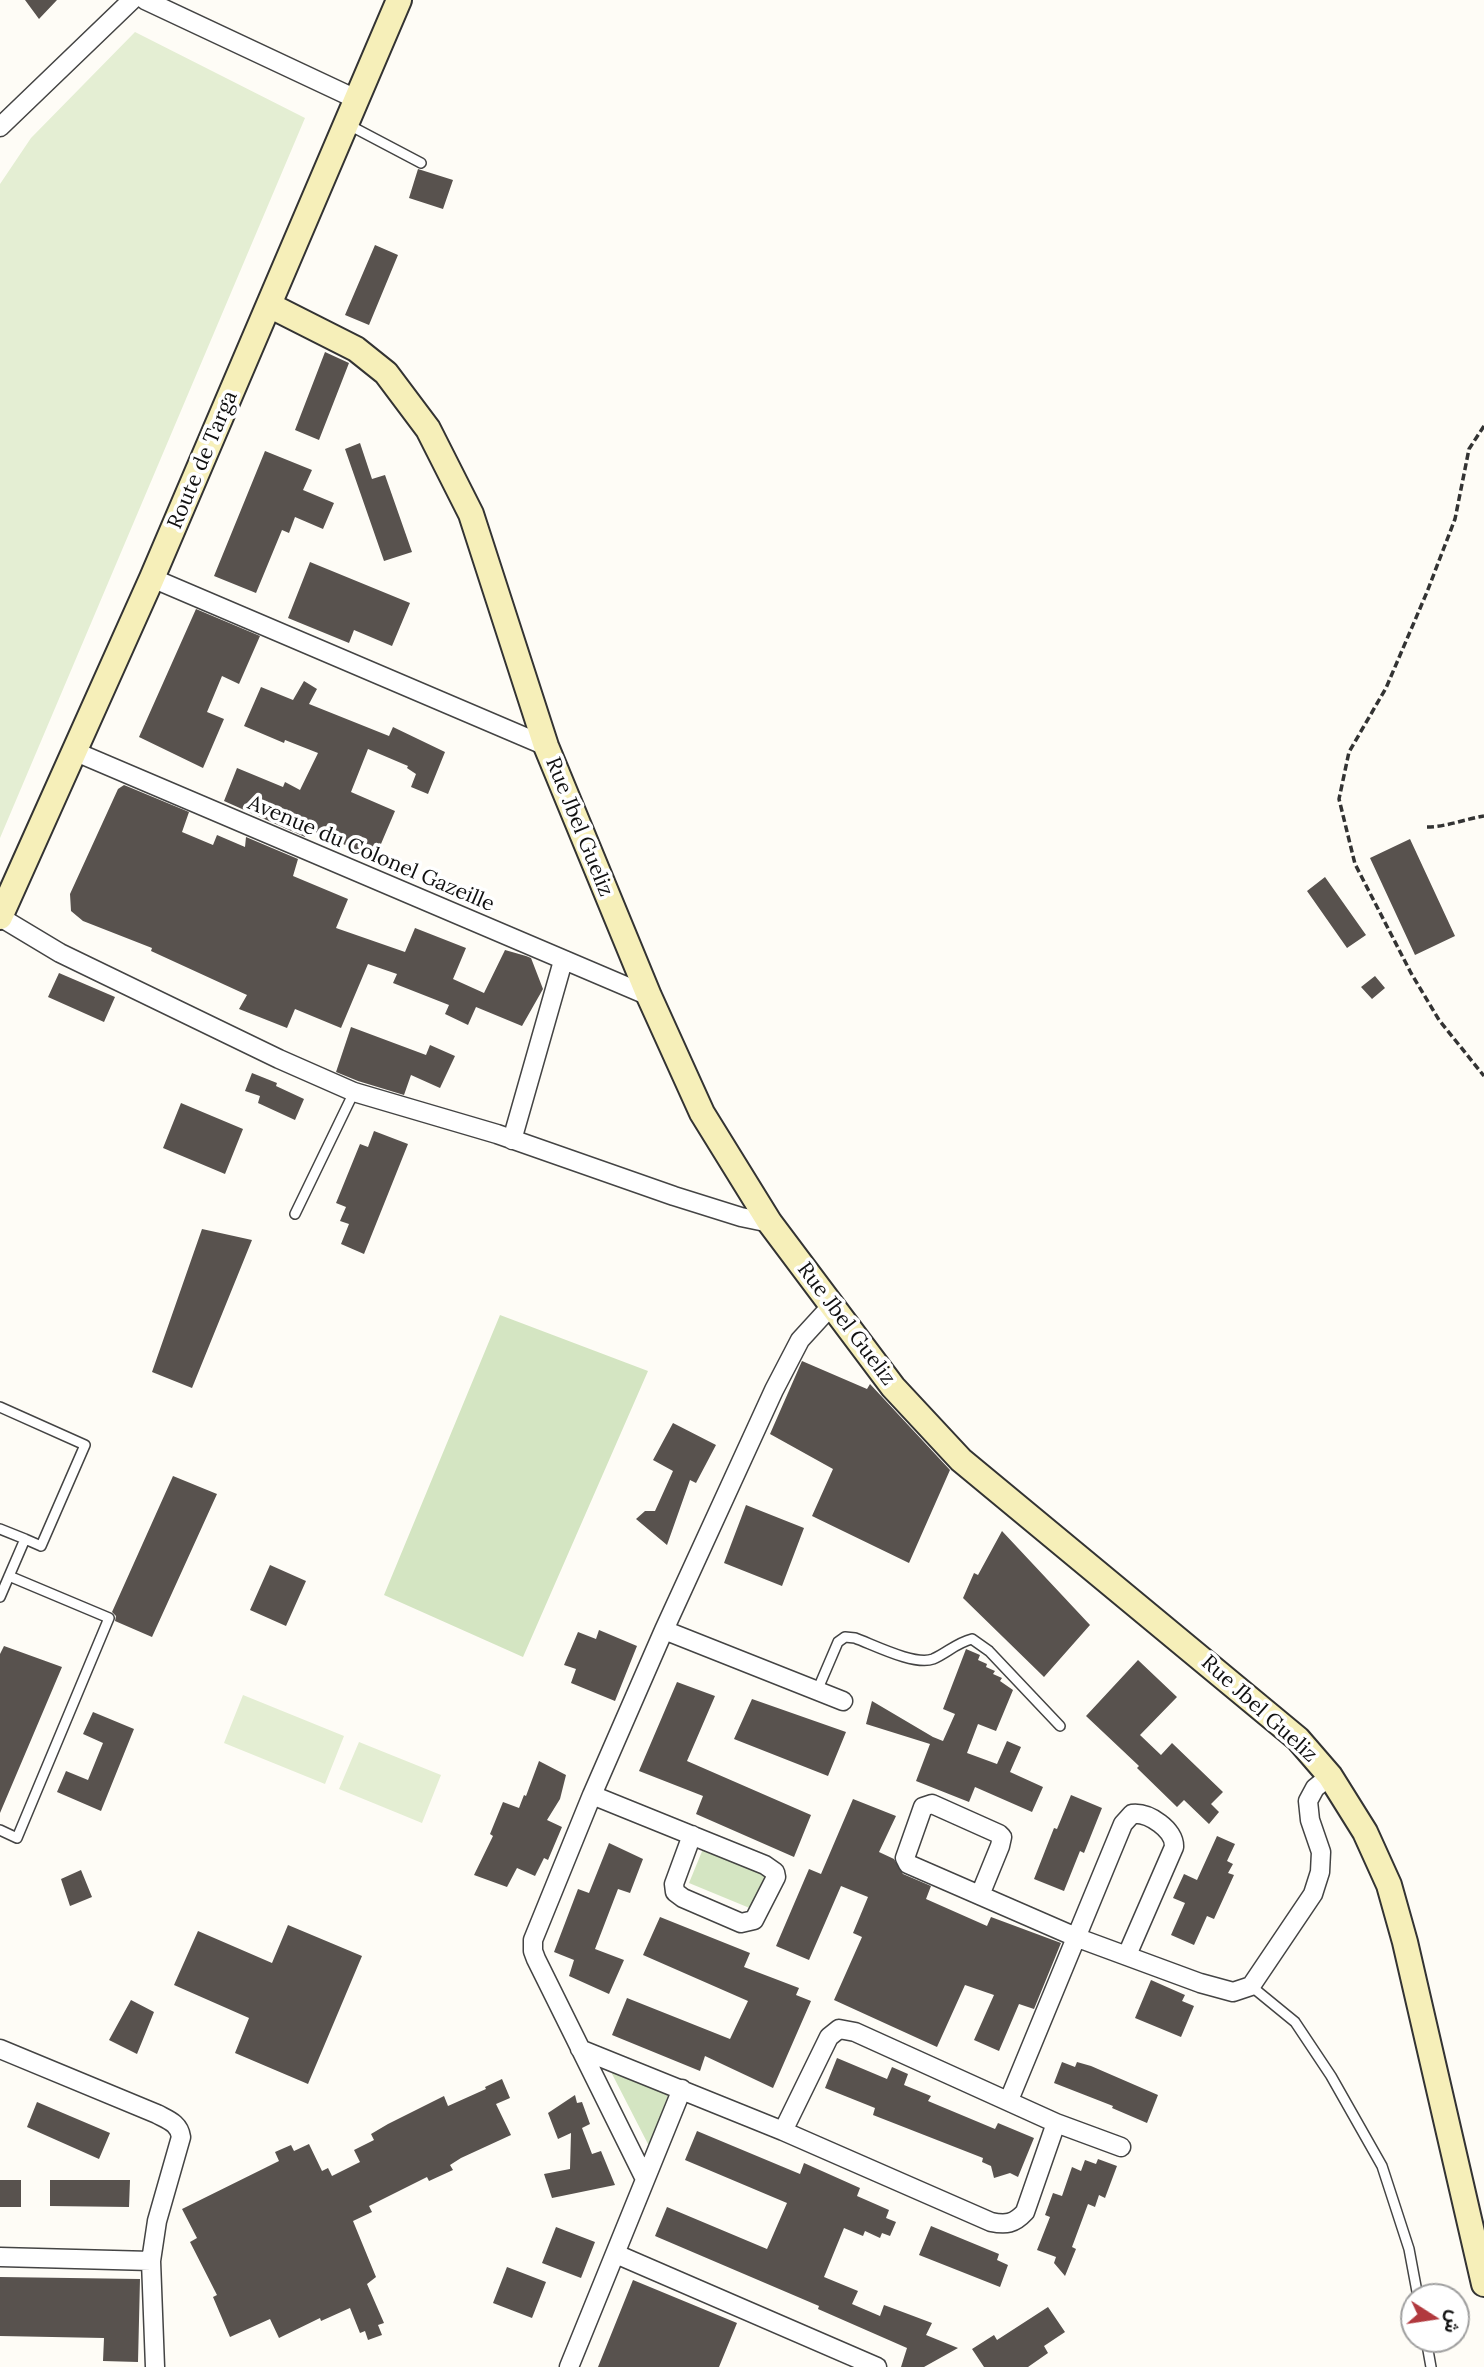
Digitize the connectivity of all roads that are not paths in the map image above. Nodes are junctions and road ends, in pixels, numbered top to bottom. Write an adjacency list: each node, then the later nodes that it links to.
1 (132, 0): 6 (street)
2 (145, 0): 4 (street)
3 (399, 0): 4 (street, Route de Targa)
4 (356, 99): 5 (street, Route de Targa)
5 (345, 123): 7 (lane); 8 (street, Route de Targa)
6 (0, 127)
7 (421, 163)
8 (269, 304): 9 (street, Route de Targa); 10 (street, Rue Jbel Gueliz)
9 (152, 578): 10 (street); 11 (street, Route de Targa)
10 (546, 746): 14 (street, Rue Jbel Gueliz)
11 (76, 752): 12 (street, Route de Targa); 13 (street, Avenue du Colonel Gazeille)
12 (0, 917): 15 (street)
13 (563, 961): 14 (street, Avenue du Colonel Gazeille); 16 (street)
14 (649, 996): 18 (street, Rue Jbel Gueliz)
15 (354, 1092): 16 (street); 17 (lane)
16 (512, 1140): 18 (street)
17 (295, 1214)
18 (770, 1223): 19 (street, Rue Jbel Gueliz)
19 (831, 1305): 25 (street); 29 (street, Rue Jbel Gueliz)
20 (0, 1407): 22 (lane)
21 (0, 1529): 22 (lane)
22 (24, 1539): 23 (lane)
23 (9, 1576): 24 (lane); 31 (lane)
24 (0, 1597)
25 (664, 1630): 26 (street); 30 (street)
26 (817, 1691): 27 (street); 28 (lane)
27 (843, 1701)
28 (1060, 1726)
29 (1330, 1776): 36 (street); 49 (street, Rue Jbel Gueliz)
30 (592, 1795): 32 (street); 38 (street)
31 (0, 1830)
32 (692, 1835): 32 (street)
33 (980, 1895): 33 (street); 34 (street)
34 (1078, 1938): 35 (street); 35 (street); 40 (street)
35 (1127, 1955): 36 (street)
36 (1251, 1986): 48 (lane)
37 (0, 2049): 47 (street)
38 (580, 2049): 39 (street); 44 (street)
39 (682, 2089): 42 (street); 44 (street)
40 (1009, 2100): 41 (street); 42 (street)
41 (1056, 2123): 42 (street); 43 (street)
42 (783, 2131)
43 (1121, 2147)
44 (645, 2179): 45 (street)
45 (616, 2253): 51 (street); 52 (street)
46 (0, 2257): 47 (street)
47 (151, 2261): 50 (street)
48 (1415, 2283)
49 (1484, 2284)
50 (155, 2367)
51 (569, 2367)
52 (877, 2367)

